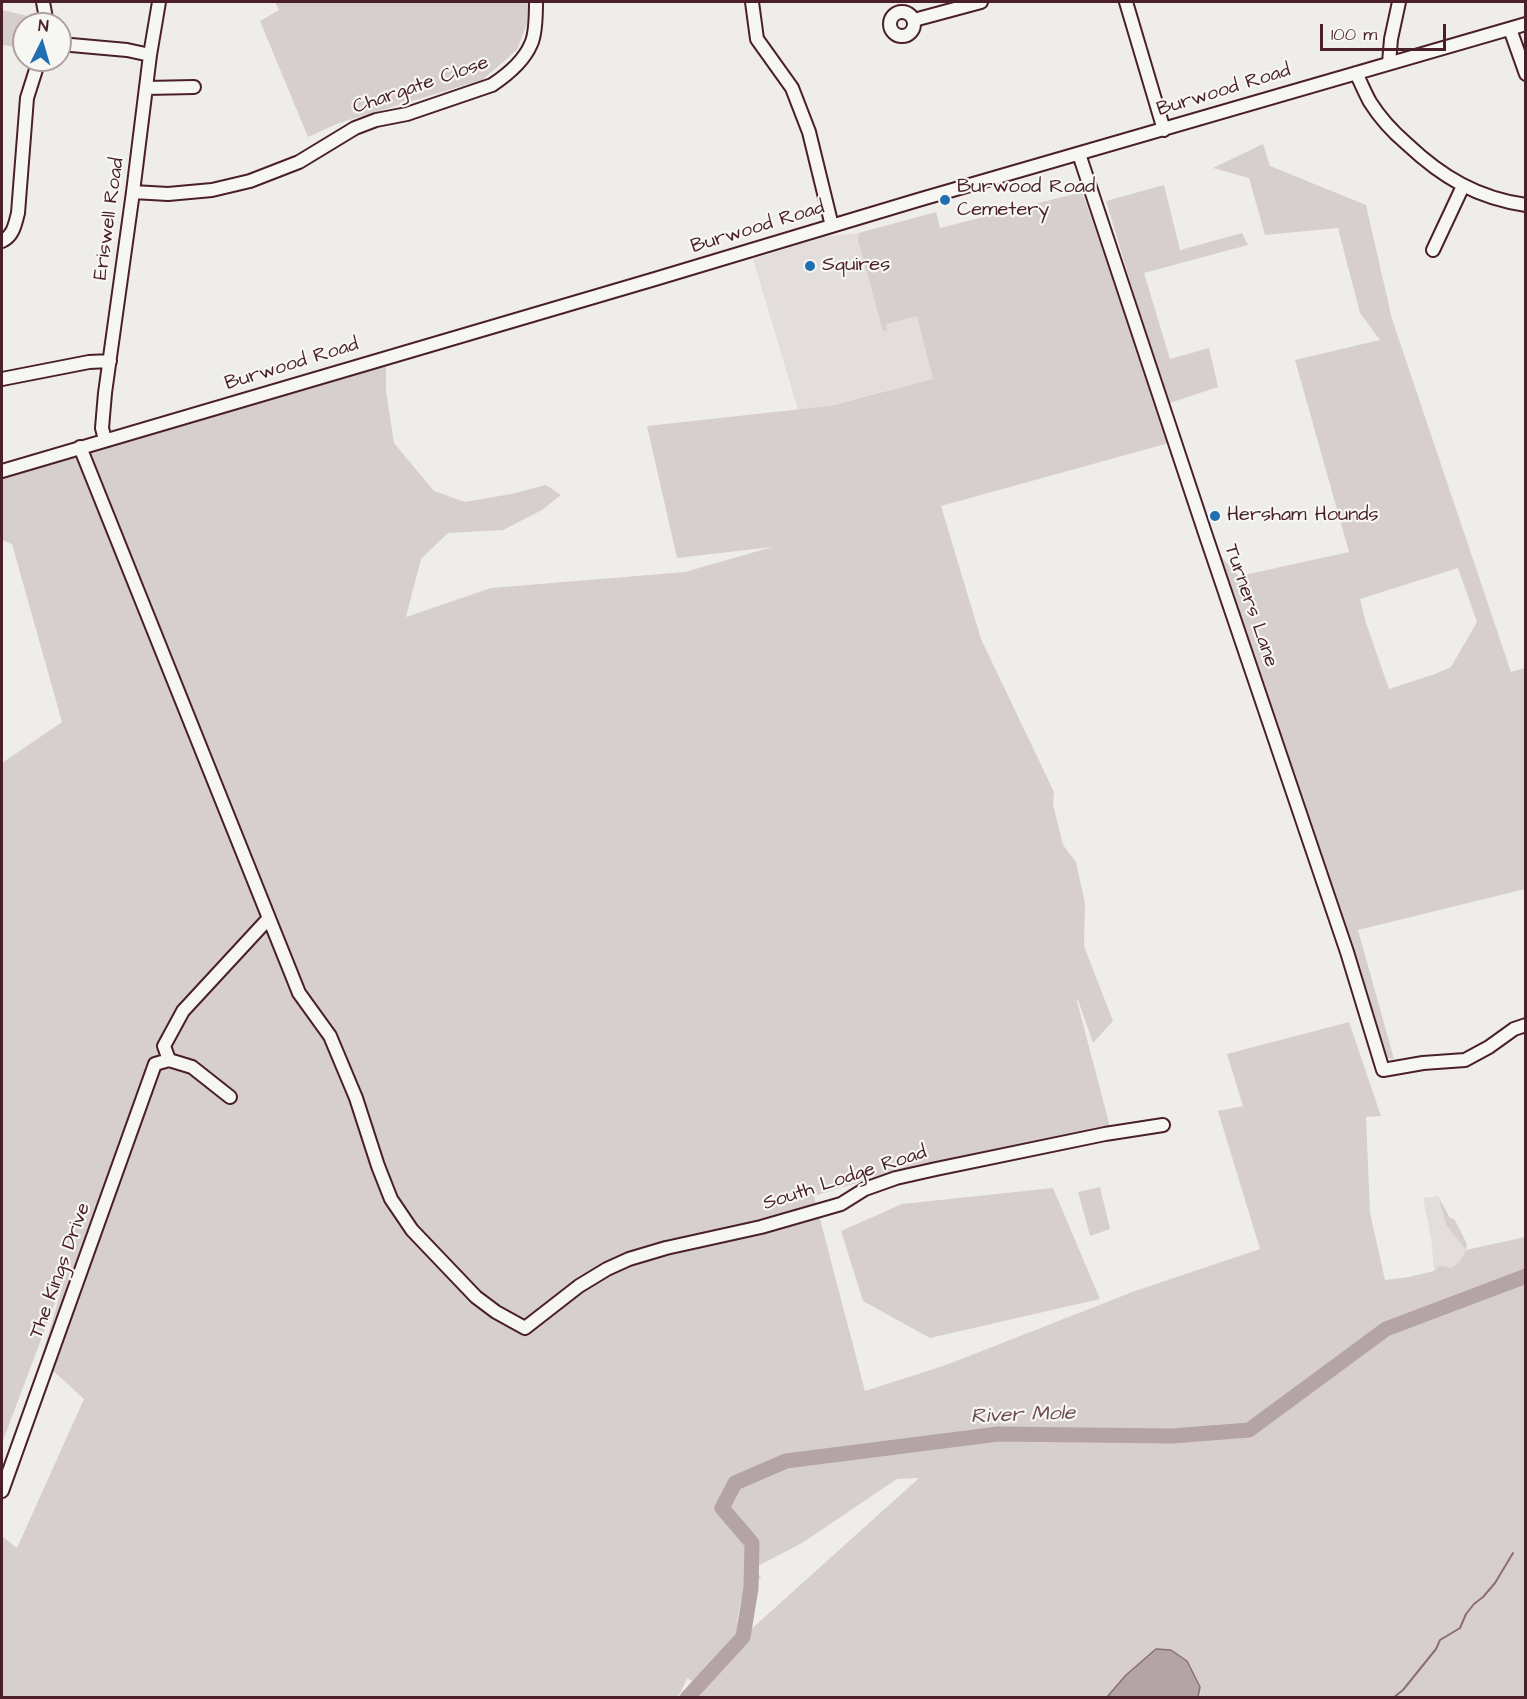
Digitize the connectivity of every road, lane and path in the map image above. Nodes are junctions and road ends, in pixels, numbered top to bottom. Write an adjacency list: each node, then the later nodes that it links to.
1 (159, 2): 11 (street, Eriswell Road)
2 (536, 2): 21 (street, Chargate Close)
3 (753, 2): 23 (street)
4 (981, 2): 7 (street)
5 (1126, 2): 18 (street)
6 (1399, 2): 12 (street)
7 (914, 21)
8 (1526, 24): 9 (street, Burwood Road)
9 (1510, 28): 12 (street, Burwood Road); 15 (street)
10 (72, 45): 11 (street)
11 (150, 55): 17 (street, Eriswell Road)
12 (1389, 63): 14 (street, Burwood Road)
13 (35, 72): 24 (street)
14 (1356, 73): 18 (street, Burwood Road); 20 (street)
15 (1526, 74)
16 (194, 87): 17 (street)
17 (146, 88): 21 (street, Eriswell Road)
18 (1164, 130): 19 (street, Burwood Road)
19 (1079, 154): 23 (street, Burwood Road); 32 (street, Turners Lane)
20 (1463, 186): 22 (street); 25 (street)
21 (133, 192): 26 (street, Eriswell Road)
22 (1526, 205)
23 (832, 226): 28 (street, Burwood Road)
24 (2, 242)
25 (1433, 250)
26 (110, 362): 27 (street); 28 (street, Eriswell Road)
27 (2, 379)
28 (105, 440): 29 (street, Burwood Road)
29 (80, 447): 30 (street, Burwood Road); 31 (street)
30 (2, 471)
31 (269, 918): 33 (street, The Kings Drive); 37 (street, South Lodge Road)
32 (1526, 1025)
33 (164, 1047): 34 (street); 35 (street, The Kings Drive)
34 (169, 1060): 35 (street); 36 (street)
35 (155, 1064): 38 (street, The Kings Drive)
36 (230, 1097)
37 (1163, 1125)
38 (2, 1491)

